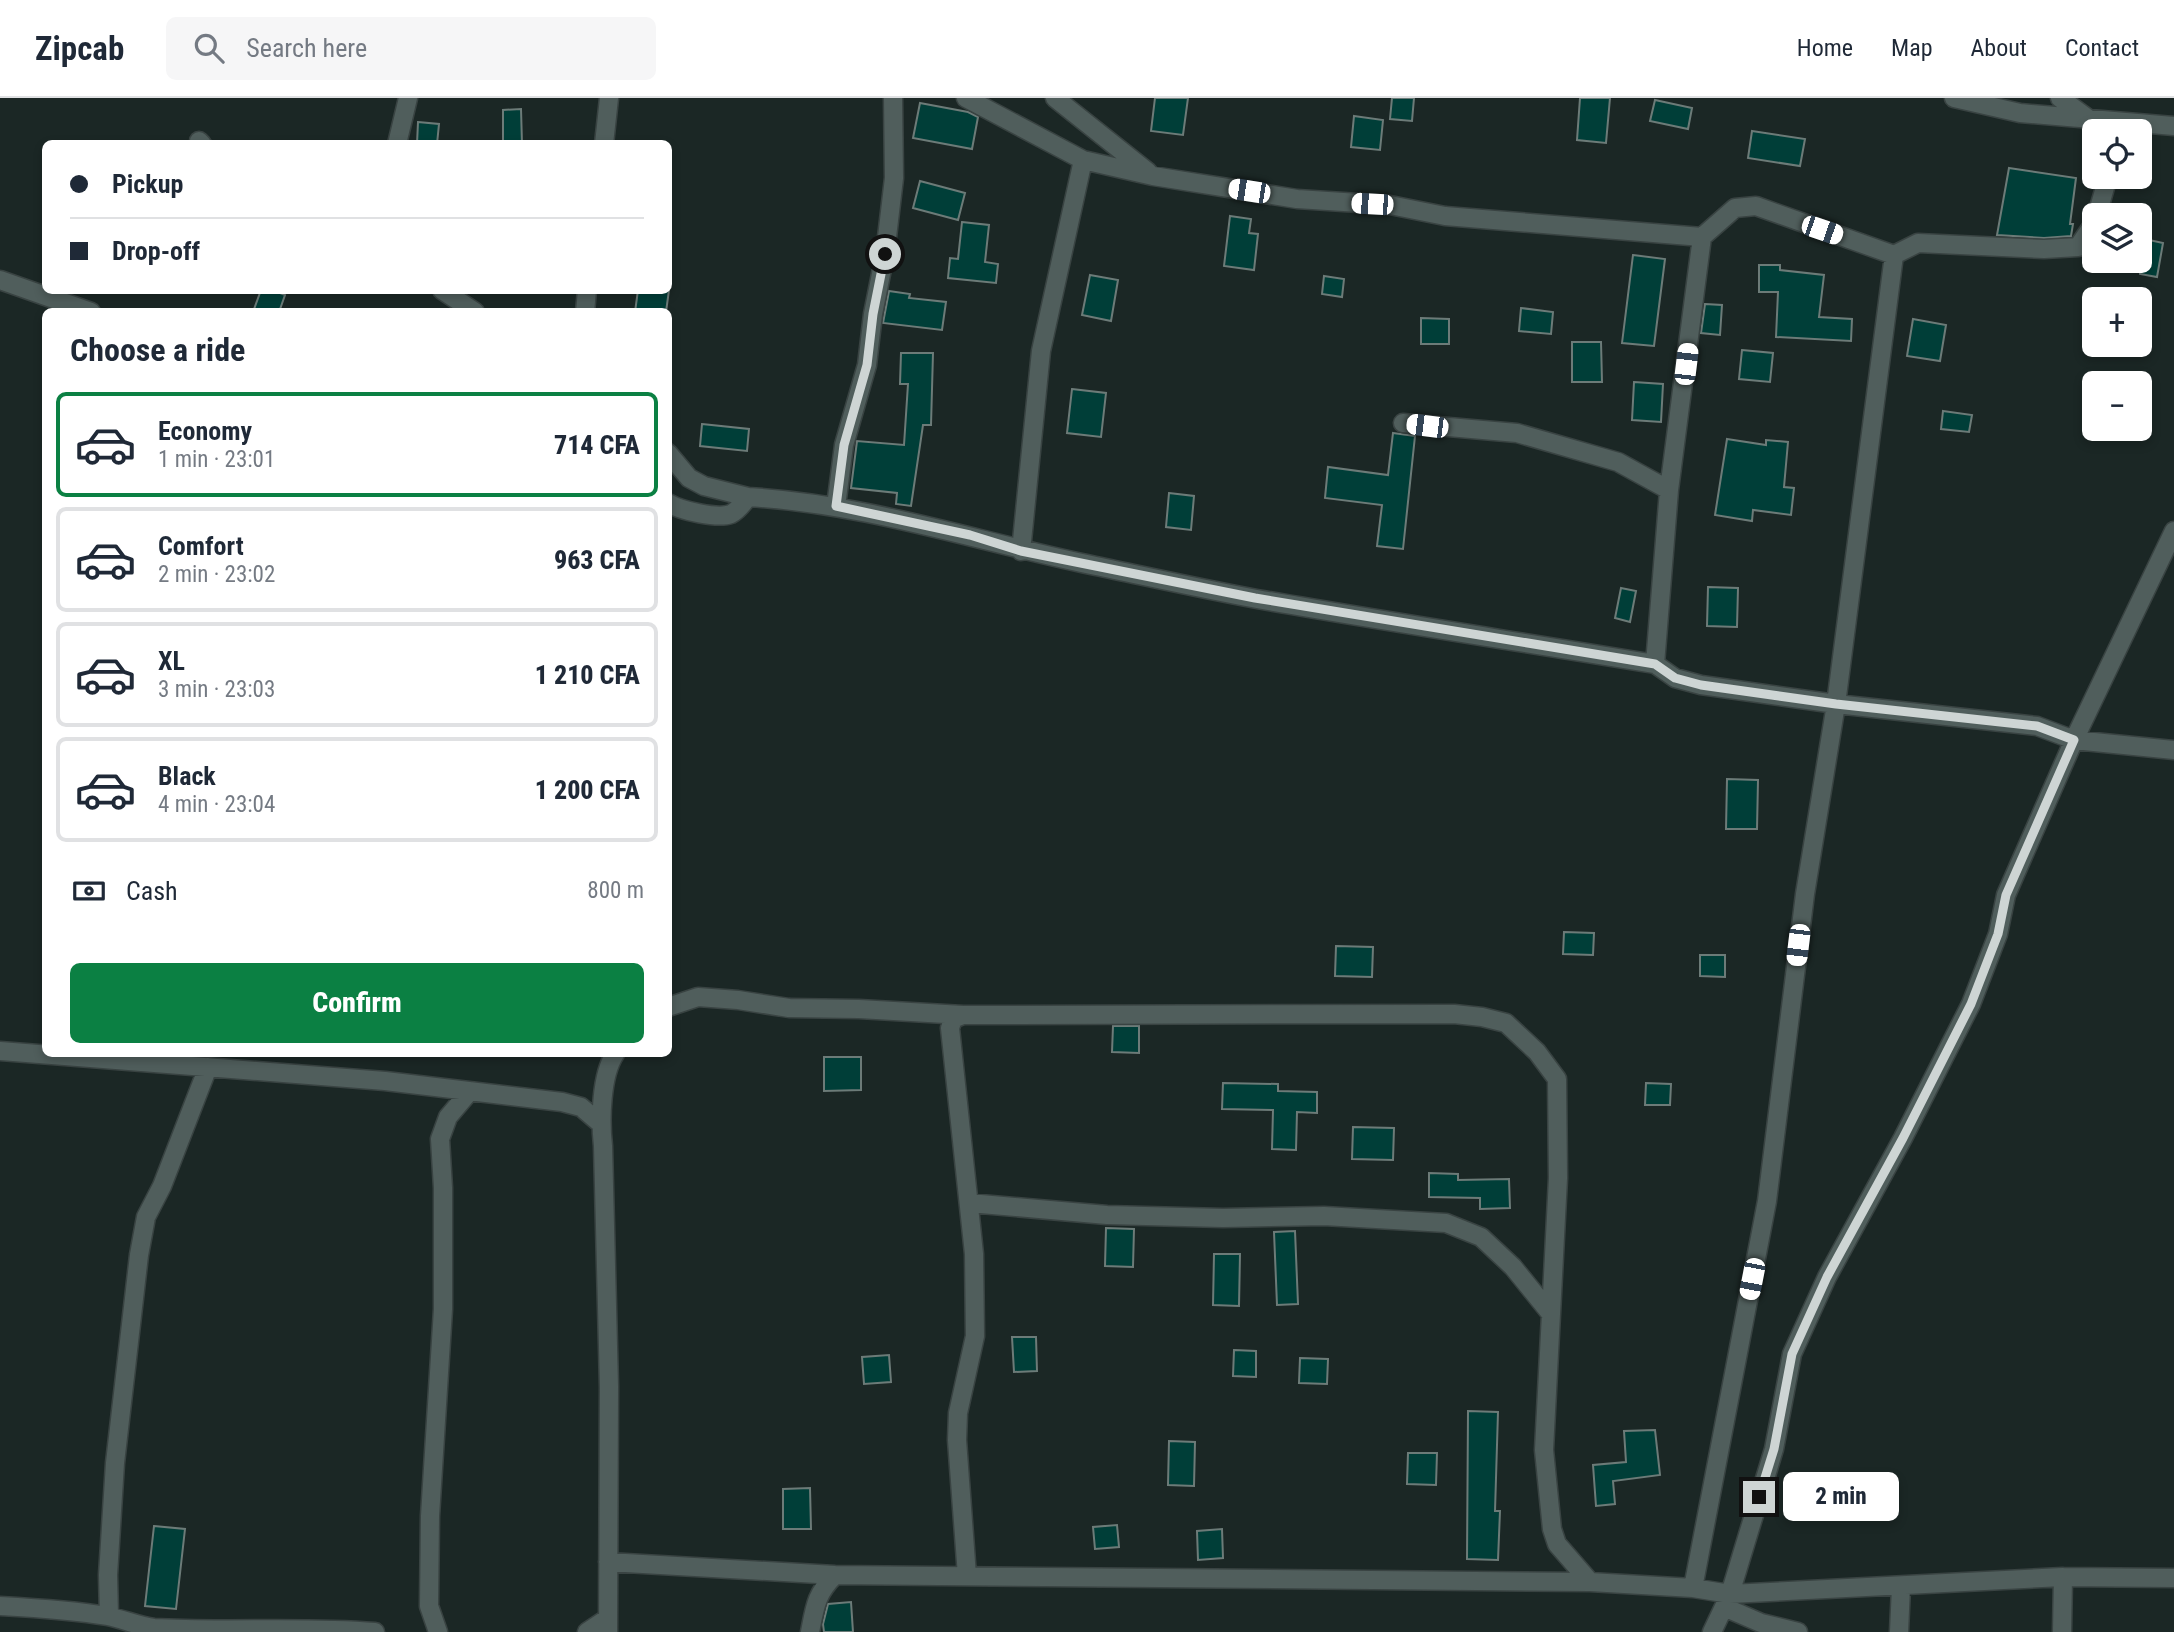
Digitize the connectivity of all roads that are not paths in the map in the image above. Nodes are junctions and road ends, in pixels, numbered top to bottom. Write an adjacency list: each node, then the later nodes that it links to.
1 (408, 98): 12 (street)
2 (609, 98): 13 (street)
3 (893, 98): 28 (street)
4 (966, 98): 14 (street)
5 (1055, 98): 15 (street)
6 (1954, 98): 8 (street)
7 (2060, 98): 9 (street)
8 (2082, 119)
9 (2089, 119)
10 (2152, 126): 11 (street)
11 (2174, 126)
12 (398, 140)
13 (604, 140)
14 (1083, 160): 15 (street); 30 (street)
15 (1153, 176): 16 (street)
16 (1702, 237): 18 (street); 25 (street)
17 (2082, 241): 18 (street)
18 (1894, 255): 32 (street)
19 (0, 280): 21 (street)
20 (448, 294): 22 (street)
21 (80, 308)
22 (469, 308)
23 (1403, 423): 25 (street)
24 (672, 458): 26 (street)
25 (1669, 490): 31 (street)
26 (748, 497): 27 (street); 28 (street)
27 (672, 504)
28 (836, 506): 30 (street)
29 (2174, 531): 33 (street)
30 (1021, 551): 31 (street)
31 (1655, 664): 32 (street)
32 (1836, 704): 33 (street); 53 (street)
33 (2074, 740): 34 (street); 54 (street)
34 (2174, 750)
35 (672, 1006): 36 (street)
36 (963, 1015): 44 (street); 45 (street)
37 (0, 1051): 38 (street)
38 (42, 1054)
39 (78, 1057): 41 (street)
40 (613, 1057): 43 (street)
41 (208, 1067): 42 (street); 56 (street)
42 (470, 1091): 43 (street); 59 (street)
43 (601, 1124): 46 (street)
44 (970, 1203): 45 (street); 48 (street)
45 (1551, 1314): 51 (street)
46 (608, 1562): 47 (street); 57 (street)
47 (835, 1575): 48 (street); 61 (street)
48 (967, 1576): 51 (street)
49 (2063, 1577): 50 (street); 52 (street); 65 (street)
50 (2174, 1578)
51 (1590, 1582): 53 (street)
52 (1901, 1587): 54 (street); 64 (street)
53 (1693, 1588): 54 (street)
54 (1727, 1600): 62 (street); 63 (street)
55 (0, 1606): 56 (street)
56 (109, 1616): 58 (street)
57 (608, 1625): 60 (street)
58 (375, 1632)
59 (438, 1632)
60 (587, 1632)
61 (810, 1632)
62 (1712, 1632)
63 (1798, 1632)
64 (1899, 1632)
65 (2062, 1632)

